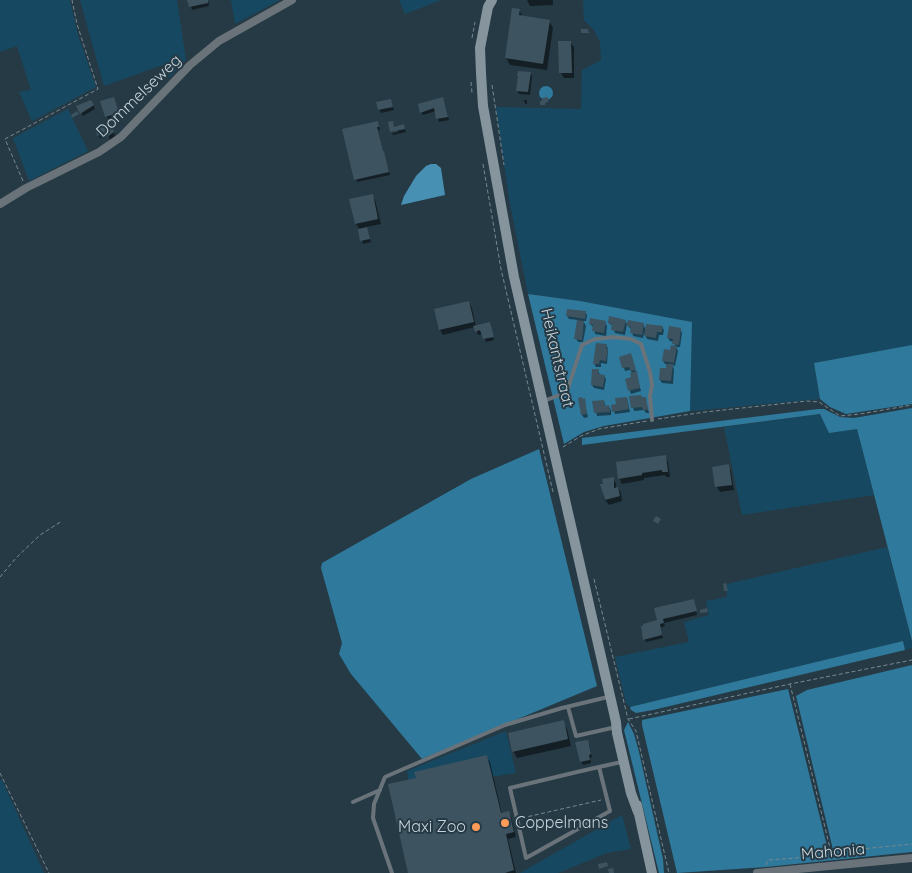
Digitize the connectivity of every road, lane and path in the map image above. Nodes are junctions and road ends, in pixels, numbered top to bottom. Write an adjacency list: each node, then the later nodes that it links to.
1 (72, 0): 6 (path)
2 (292, 0): 6 (street, Dommelseweg)
3 (492, 0): 8 (street, Heikantstraat)
4 (492, 85): 5 (path)
5 (504, 167)
6 (26, 188): 7 (street, Dommelseweg)
7 (0, 204)
8 (542, 401): 10 (lane); 17 (street, Heikantstraat)
9 (912, 406): 10 (path)
10 (652, 420): 11 (path)
11 (562, 447)
12 (62, 521): 13 (path)
13 (0, 577)
14 (594, 579): 19 (path)
15 (912, 660): 16 (path)
16 (790, 684): 19 (path); 29 (path)
17 (611, 697): 18 (lane); 20 (street, Heikantstraat)
18 (568, 707): 20 (lane); 24 (lane)
19 (628, 719): 35 (path)
20 (616, 724): 21 (street, Heikantstraat)
21 (626, 761): 22 (lane); 34 (street, Heikantstraat)
22 (599, 767): 25 (lane); 27 (lane)
23 (0, 773): 32 (path)
24 (380, 790): 26 (lane); 33 (lane)
25 (607, 799): 27 (path); 27 (lane)
26 (352, 802)
27 (517, 819)
28 (912, 844): 29 (path)
29 (832, 852): 31 (path)
30 (912, 858): 36 (street, Mahonia)
31 (768, 860)
32 (49, 873)
33 (392, 873)
34 (652, 873)
35 (669, 873)
36 (757, 873)

